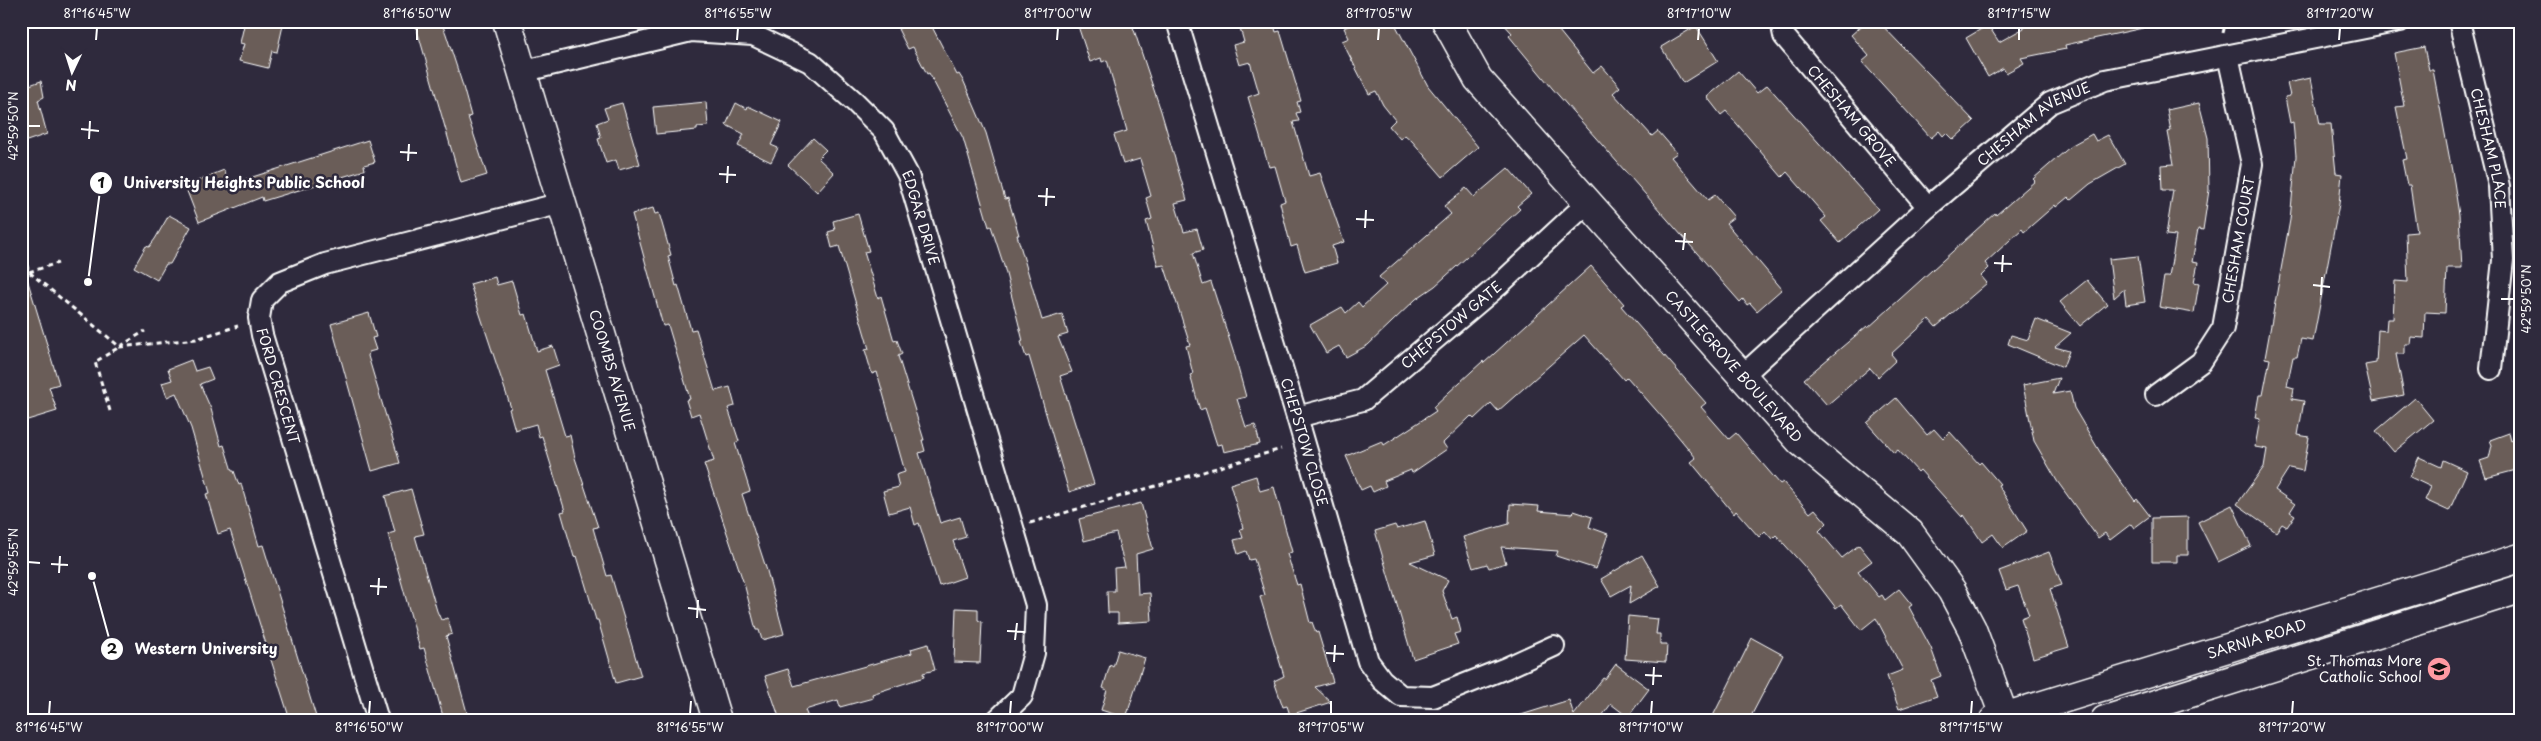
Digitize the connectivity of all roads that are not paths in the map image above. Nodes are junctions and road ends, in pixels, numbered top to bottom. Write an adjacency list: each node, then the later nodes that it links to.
1 (507, 21): 9 (street, COOMBS AVENUE)
2 (1177, 21): 16 (street, CHEPSTOW CLOSE)
3 (1446, 21): 10 (street, CASTLEGROVE BOULEVARD)
4 (1781, 21): 12 (street, CHESHAM GROVE)
5 (2400, 21): 8 (street, CHESHAM AVENUE)
6 (2459, 21): 13 (street, CHESHAM PLACE)
7 (756, 28): 9 (street, EDGAR DRIVE); 23 (street, EDGAR DRIVE)
8 (2228, 56): 12 (street, CHESHAM AVENUE); 15 (street, CHESHAM COURT)
9 (521, 72): 11 (street, COOMBS AVENUE)
10 (1587, 203): 14 (street, CASTLEGROVE BOULEVARD); 16 (street, CHEPSTOW GATE)
11 (562, 204): 21 (street, FORD CRESCENT); 22 (street, COOMBS AVENUE)
12 (1928, 207): 14 (street, CHESHAM AVENUE)
13 (2491, 369)
14 (1741, 377): 20 (street, CASTLEGROVE BOULEVARD)
15 (2156, 395)
16 (1297, 417): 19 (street, CHEPSTOW CLOSE)
17 (2520, 558): 20 (street, SARNIA ROAD)
18 (2520, 589): 24 (street)
19 (1554, 646)
20 (2001, 719)
21 (378, 720)
22 (717, 720)
23 (997, 720)
24 (2105, 720)

